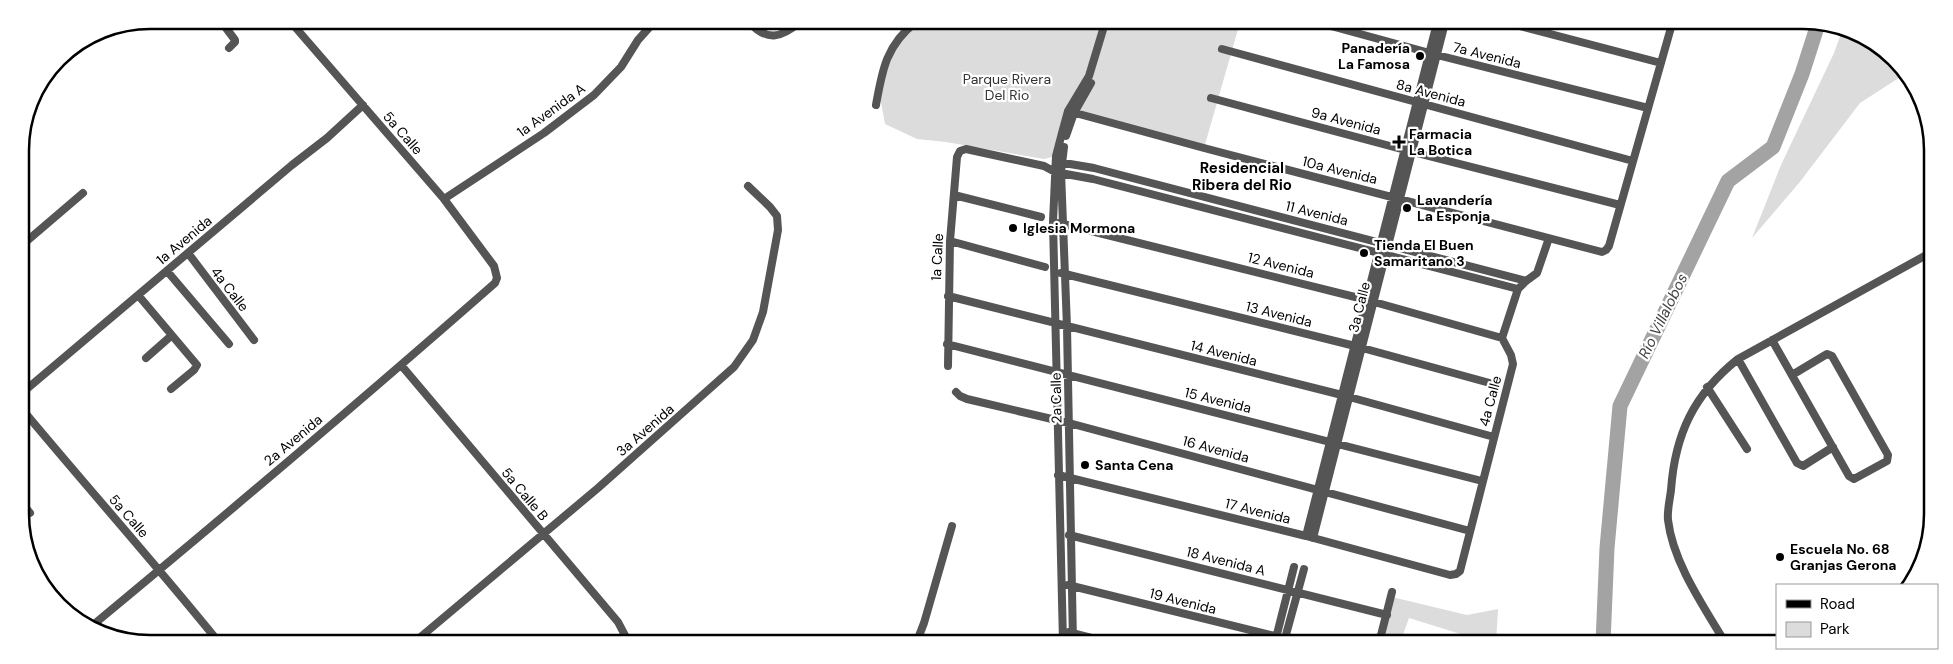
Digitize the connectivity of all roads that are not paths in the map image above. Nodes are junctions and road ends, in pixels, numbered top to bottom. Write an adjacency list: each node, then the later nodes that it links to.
1 (227, 29): 14 (street)
2 (297, 29): 20 (street, 5a Calle)
3 (648, 29): 34 (street, 1a Avenida A)
4 (756, 29): 5 (street)
5 (792, 29)
6 (908, 29): 21 (street)
7 (1103, 29): 23 (street)
8 (1108, 29): 23 (street)
9 (1342, 29): 16 (street, 7a Avenida)
10 (1436, 29): 16 (street, 3a Calle)
11 (1443, 29): 16 (street, 3a Calle)
12 (1531, 29): 17 (street)
13 (1671, 29): 17 (street)
14 (230, 48)
15 (1222, 49): 19 (street, 8a Avenida)
16 (1433, 54): 19 (street, 3a Calle); 22 (street, 7a Avenida)
17 (1661, 63): 22 (street)
18 (1211, 98): 25 (street, 9a Avenida)
19 (1420, 104): 25 (street, 3a Calle); 27 (street, 8a Avenida)
20 (362, 105): 34 (street, 5a Calle); 43 (street, 1a Avenida)
21 (876, 106)
22 (1648, 108): 27 (street)
23 (1071, 112): 26 (street); 33 (street, 10a Avenida)
24 (960, 151): 28 (street, 11 Avenida); 32 (street, 1a Calle)
25 (1408, 151): 33 (street, 3a Calle); 35 (street, 9a Avenida)
26 (1059, 159): 28 (street, 11 Avenida); 29 (street, 2a Calle); 42 (street, 11 Avenida)
27 (1633, 160): 35 (street)
28 (1044, 166): 29 (street, 11 Avenida)
29 (1058, 172): 37 (street, 2a Calle); 38 (street, 2a Calle); 44 (street, 11 Avenida)
30 (748, 186): 92 (street, 3a Avenida)
31 (83, 193): 40 (street)
32 (954, 195): 36 (street); 41 (street, 1a Calle)
33 (1396, 198): 39 (street, 10a Avenida); 42 (street, 3a Calle)
34 (444, 200): 46 (street, 5a Calle)
35 (1620, 205): 39 (street, 10a Avenida)
36 (1041, 217)
37 (1052, 222): 38 (street, 12 Avenida); 49 (street, 2a Calle)
38 (1063, 224): 50 (street, 2a Calle); 55 (street, 12 Avenida)
39 (1549, 238): 51 (street)
40 (29, 239)
41 (950, 242): 47 (street); 54 (street, 1a Calle)
42 (1385, 243): 44 (street, 3a Calle); 51 (street, 11 Avenida)
43 (188, 253): 48 (street, 1a Avenida); 60 (street, 4a Calle)
44 (1382, 253): 52 (street, 11 Avenida); 55 (street, 3a Calle)
45 (1924, 256): 61 (street)
46 (494, 266): 67 (street, 2a Avenida)
47 (1045, 267)
48 (167, 271): 53 (street, 1a Avenida); 62 (street)
49 (1054, 272): 50 (street, 13 Avenida); 56 (street, 2a Calle)
50 (1064, 273): 57 (street, 2a Calle); 64 (street, 13 Avenida)
51 (1526, 281): 52 (street)
52 (1518, 289): 59 (street)
53 (138, 295): 58 (street); 73 (street, 1a Avenida)
54 (948, 296): 56 (street, 14 Avenida); 63 (street, 1a Calle)
55 (1370, 301): 59 (street, 12 Avenida); 64 (street, 3a Calle)
56 (1055, 324): 57 (street, 14 Avenida); 69 (street, 2a Calle)
57 (1067, 327): 70 (street, 2a Calle); 77 (street, 14 Avenida)
58 (172, 336): 65 (street); 75 (street)
59 (1502, 338): 81 (street, 4a Calle)
60 (254, 340)
61 (1772, 340): 66 (street); 71 (street)
62 (230, 344)
63 (947, 344): 68 (street, 1a Calle); 69 (street, 15 Avenida)
64 (1358, 347): 72 (street, 13 Avenida); 77 (street, 3a Calle)
65 (146, 358)
66 (1738, 359): 74 (street); 83 (street)
67 (400, 365): 92 (street, 5a Calle B); 96 (street, 2a Avenida)
68 (948, 366)
69 (1056, 372): 70 (street, 15 Avenida); 79 (street, 2a Calle)
70 (1068, 374): 80 (street, 2a Calle); 82 (street, 15 Avenida)
71 (1792, 375): 83 (street); 83 (street)
72 (1498, 384)
73 (29, 386)
74 (1707, 387): 84 (street); 118 (street)
75 (171, 389)
76 (956, 392): 79 (street, 16 Avenida)
77 (1346, 396): 81 (street, 14 Avenida); 82 (street, 3a Calle)
78 (29, 417): 96 (street, 5a Calle)
79 (1057, 420): 80 (street, 16 Avenida); 85 (street, 2a Calle)
80 (1069, 423): 86 (street, 2a Calle); 88 (street, 16 Avenida)
81 (1494, 437): 87 (street, 4a Calle)
82 (1334, 442): 87 (street, 15 Avenida); 88 (street, 3a Calle)
83 (1833, 447)
84 (1747, 449)
85 (1058, 475): 86 (street, 17 Avenida); 91 (street, 2a Calle)
86 (1070, 477): 93 (street, 2a Calle); 94 (street, 17 Avenida)
87 (1482, 481): 90 (street, 4a Calle)
88 (1322, 490): 90 (street, 16 Avenida); 94 (street, 3a Calle)
89 (952, 526): 111 (street)
90 (1470, 531): 98 (street, 4a Calle)
91 (1060, 532): 93 (street, 18 Avenida A); 99 (street, 2a Calle)
92 (543, 534): 109 (street, 3a Avenida); 110 (street, 5a Calle B)
93 (1072, 535): 100 (street, 2a Calle); 101 (street, 18 Avenida A)
94 (1310, 537): 98 (street, 17 Avenida)
95 (1294, 567): 101 (street)
96 (160, 569): 105 (street, 2a Avenida); 108 (street, 5a Calle)
97 (1304, 569): 102 (street)
98 (1450, 575)
99 (1061, 583): 100 (street, 19 Avenida); 106 (street, 2a Calle)
100 (1072, 586): 107 (street, 2a Calle); 114 (street, 19 Avenida)
101 (1288, 590): 102 (street, 18 Avenida A); 115 (street)
102 (1297, 592): 104 (street, 18 Avenida A); 116 (street)
103 (1392, 592): 104 (street)
104 (1387, 615): 117 (street)
105 (96, 622)
106 (1063, 631): 107 (street); 112 (street, 2a Calle)
107 (1073, 633): 113 (street)
108 (212, 635)
109 (423, 635)
110 (625, 635)
111 (920, 635)
112 (1063, 635)
113 (1081, 635)
114 (1256, 635)
115 (1276, 635)
116 (1286, 635)
117 (1381, 635)
118 (1721, 635)

